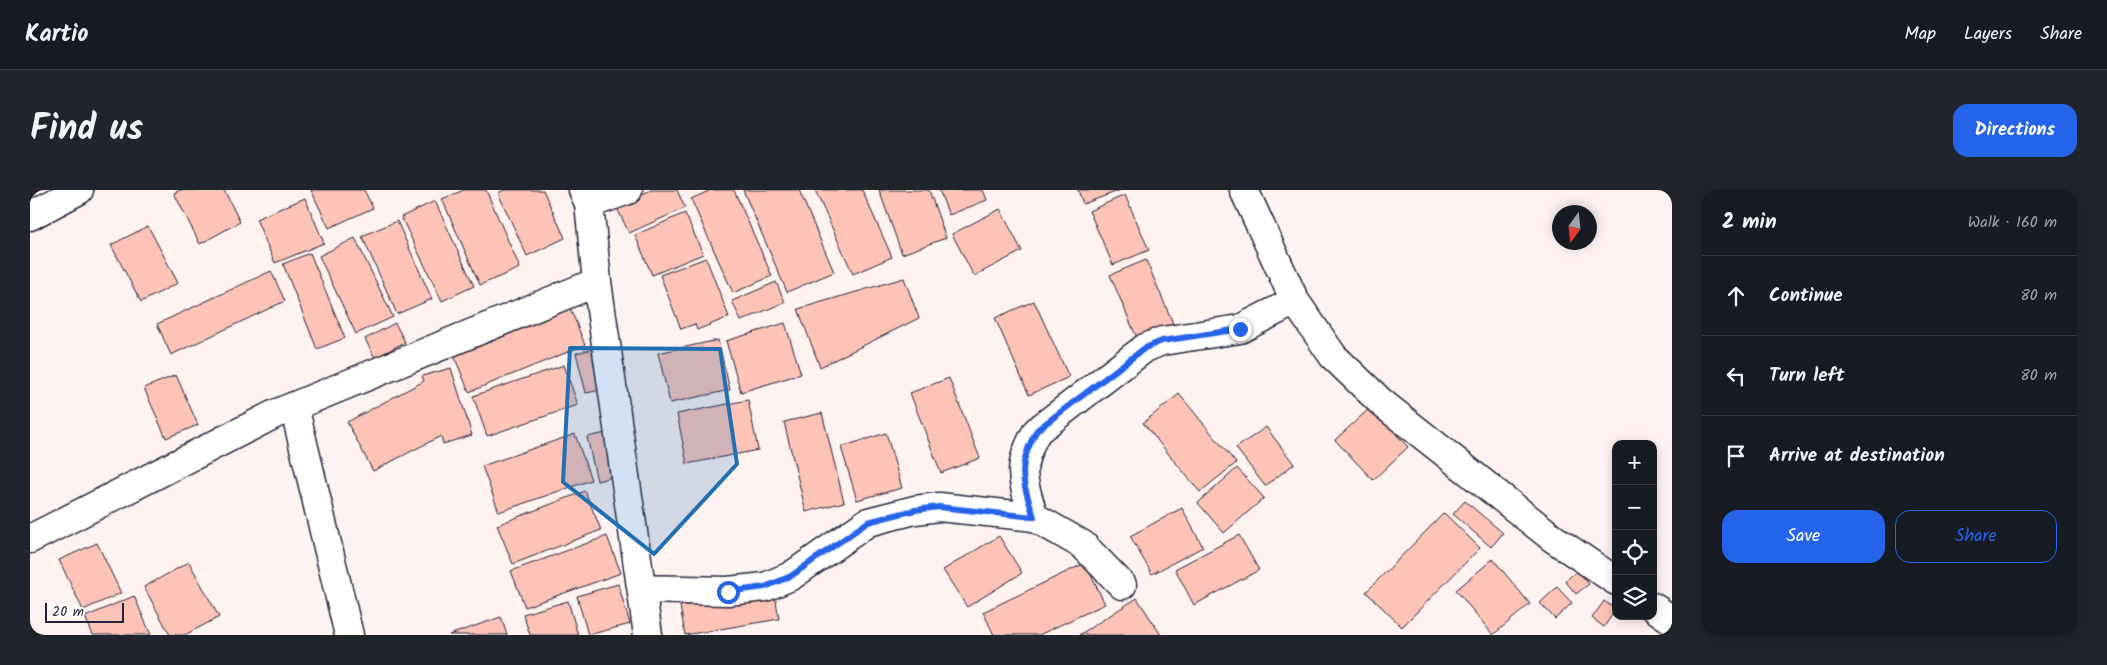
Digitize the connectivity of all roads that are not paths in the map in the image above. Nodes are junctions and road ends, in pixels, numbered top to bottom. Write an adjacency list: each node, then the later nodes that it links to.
1 (79, 190): 5 (street)
2 (628, 190): 4 (street)
3 (1244, 190): 7 (street)
4 (586, 197): 6 (street)
5 (30, 216)
6 (597, 282): 8 (street); 13 (street)
7 (1295, 301): 9 (street); 11 (street)
8 (294, 406): 10 (street); 16 (street)
9 (1034, 517): 12 (street); 13 (street)
10 (30, 539)
11 (1612, 578)
12 (1122, 585)
13 (642, 589): 17 (street)
14 (1657, 610): 15 (street)
15 (1672, 620)
16 (349, 635)
17 (648, 635)

